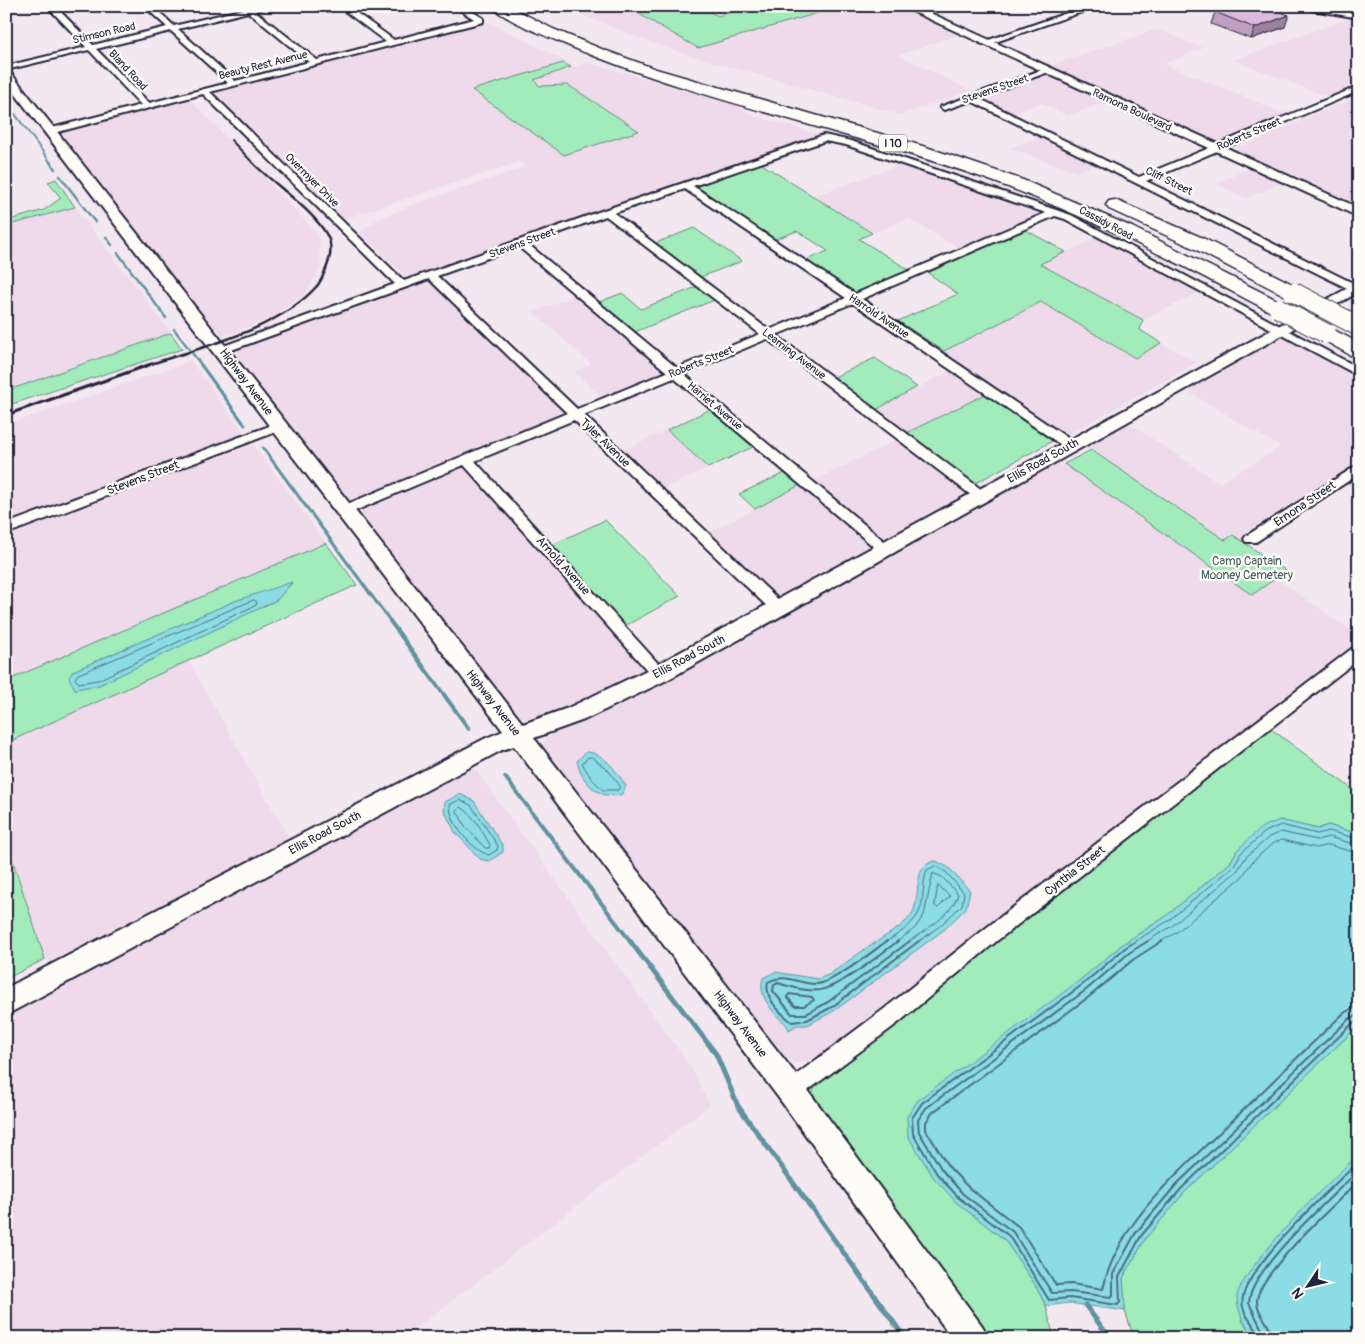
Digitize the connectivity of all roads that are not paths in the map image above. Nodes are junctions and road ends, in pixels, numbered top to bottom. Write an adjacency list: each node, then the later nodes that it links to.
1 (51, 6): 18 (street, Bland Road)
2 (148, 6): 15 (street)
3 (265, 6): 12 (street, Stimson Road)
4 (342, 6): 17 (street)
5 (458, 6): 17 (street, Beauty Rest Avenue)
6 (498, 6): 48 (highway, I 10, bridge)
7 (527, 6): 32 (highway, I 10)
8 (906, 6): 16 (street, Ramona Boulevard)
9 (1073, 6): 13 (street)
10 (1095, 6): 13 (street)
11 (1307, 6): 14 (street)
12 (247, 8): 15 (street, Stimson Road); 19 (street)
13 (1083, 10): 16 (street)
14 (1359, 15)
15 (172, 28): 18 (street, Stimson Road); 23 (street)
16 (984, 42): 21 (street, Ramona Boulevard)
17 (393, 43): 19 (street, Beauty Rest Avenue)
18 (91, 47): 20 (street, Stimson Road); 27 (street, Bland Road)
19 (316, 63): 23 (street, Beauty Rest Avenue)
20 (6, 68)
21 (1047, 71): 26 (street, Stevens Street); 31 (street, Ramona Boulevard)
22 (6, 74): 29 (street, Highway Avenue)
23 (234, 84): 25 (street, Beauty Rest Avenue)
24 (1359, 88): 31 (street, Roberts Street)
25 (204, 92): 27 (street, Beauty Rest Avenue); 41 (street, Overmyer Drive)
26 (972, 98): 28 (street, Stevens Street); 33 (street, Cliff Street)
27 (147, 106): 29 (street, Beauty Rest Avenue)
28 (944, 107)
29 (51, 132): 47 (street, Highway Avenue)
30 (824, 138): 34 (street, Stevens Street); 37 (street, Cassidy Road)
31 (1216, 148): 33 (street, Roberts Street); 38 (street, Ramona Boulevard)
32 (1045, 178)
33 (1140, 180): 42 (street, Cliff Street)
34 (686, 185): 36 (street, Stevens Street); 43 (street, Harrold Avenue)
35 (1099, 198): 44 (highway, bridge)
36 (607, 212): 39 (street, Stevens Street); 46 (street, Leaming Avenue)
37 (1056, 212): 43 (street, Roberts Street); 45 (street, Cassidy Road)
38 (1359, 213)
39 (521, 243): 40 (street, Stevens Street); 49 (street, Harriet Avenue)
40 (431, 276): 41 (street, Stevens Street); 51 (street, Tyler Avenue)
41 (403, 286): 47 (street, Stevens Street)
42 (1357, 287): 45 (street, Ellis Road South)
43 (853, 298): 46 (street, Roberts Street); 53 (street, Harrold Avenue)
44 (1359, 326)
45 (1279, 331): 50 (street, Cassidy Road); 53 (street, Ellis Road South)
46 (768, 334): 49 (street, Roberts Street); 56 (street, Leaming Avenue)
47 (222, 350): 52 (street, Highway Avenue)
48 (1359, 352)
49 (675, 372): 51 (street, Roberts Street); 60 (street, Harriet Avenue)
50 (1359, 373)
51 (575, 414): 54 (street, Roberts Street); 61 (street, Tyler Avenue)
52 (280, 426): 57 (street, Highway Avenue); 58 (street, Stevens Street)
53 (1071, 446): 56 (street, Ellis Road South)
54 (466, 459): 57 (street, Roberts Street); 63 (street, Arnold Avenue)
55 (1359, 468): 59 (street, Ernona Street)
56 (982, 496): 60 (street, Ellis Road South)
57 (345, 510): 64 (street, Highway Avenue)
58 (6, 529)
59 (1252, 539)
60 (885, 549): 61 (street, Ellis Road South)
61 (778, 608): 63 (street, Ellis Road South)
62 (1359, 651): 66 (street, Cynthia Street)
63 (659, 674): 64 (street, Ellis Road South)
64 (518, 735): 65 (street, Ellis Road South); 66 (street, Highway Avenue)
65 (6, 1002)
66 (791, 1091): 67 (street, Highway Avenue)
67 (972, 1338)

